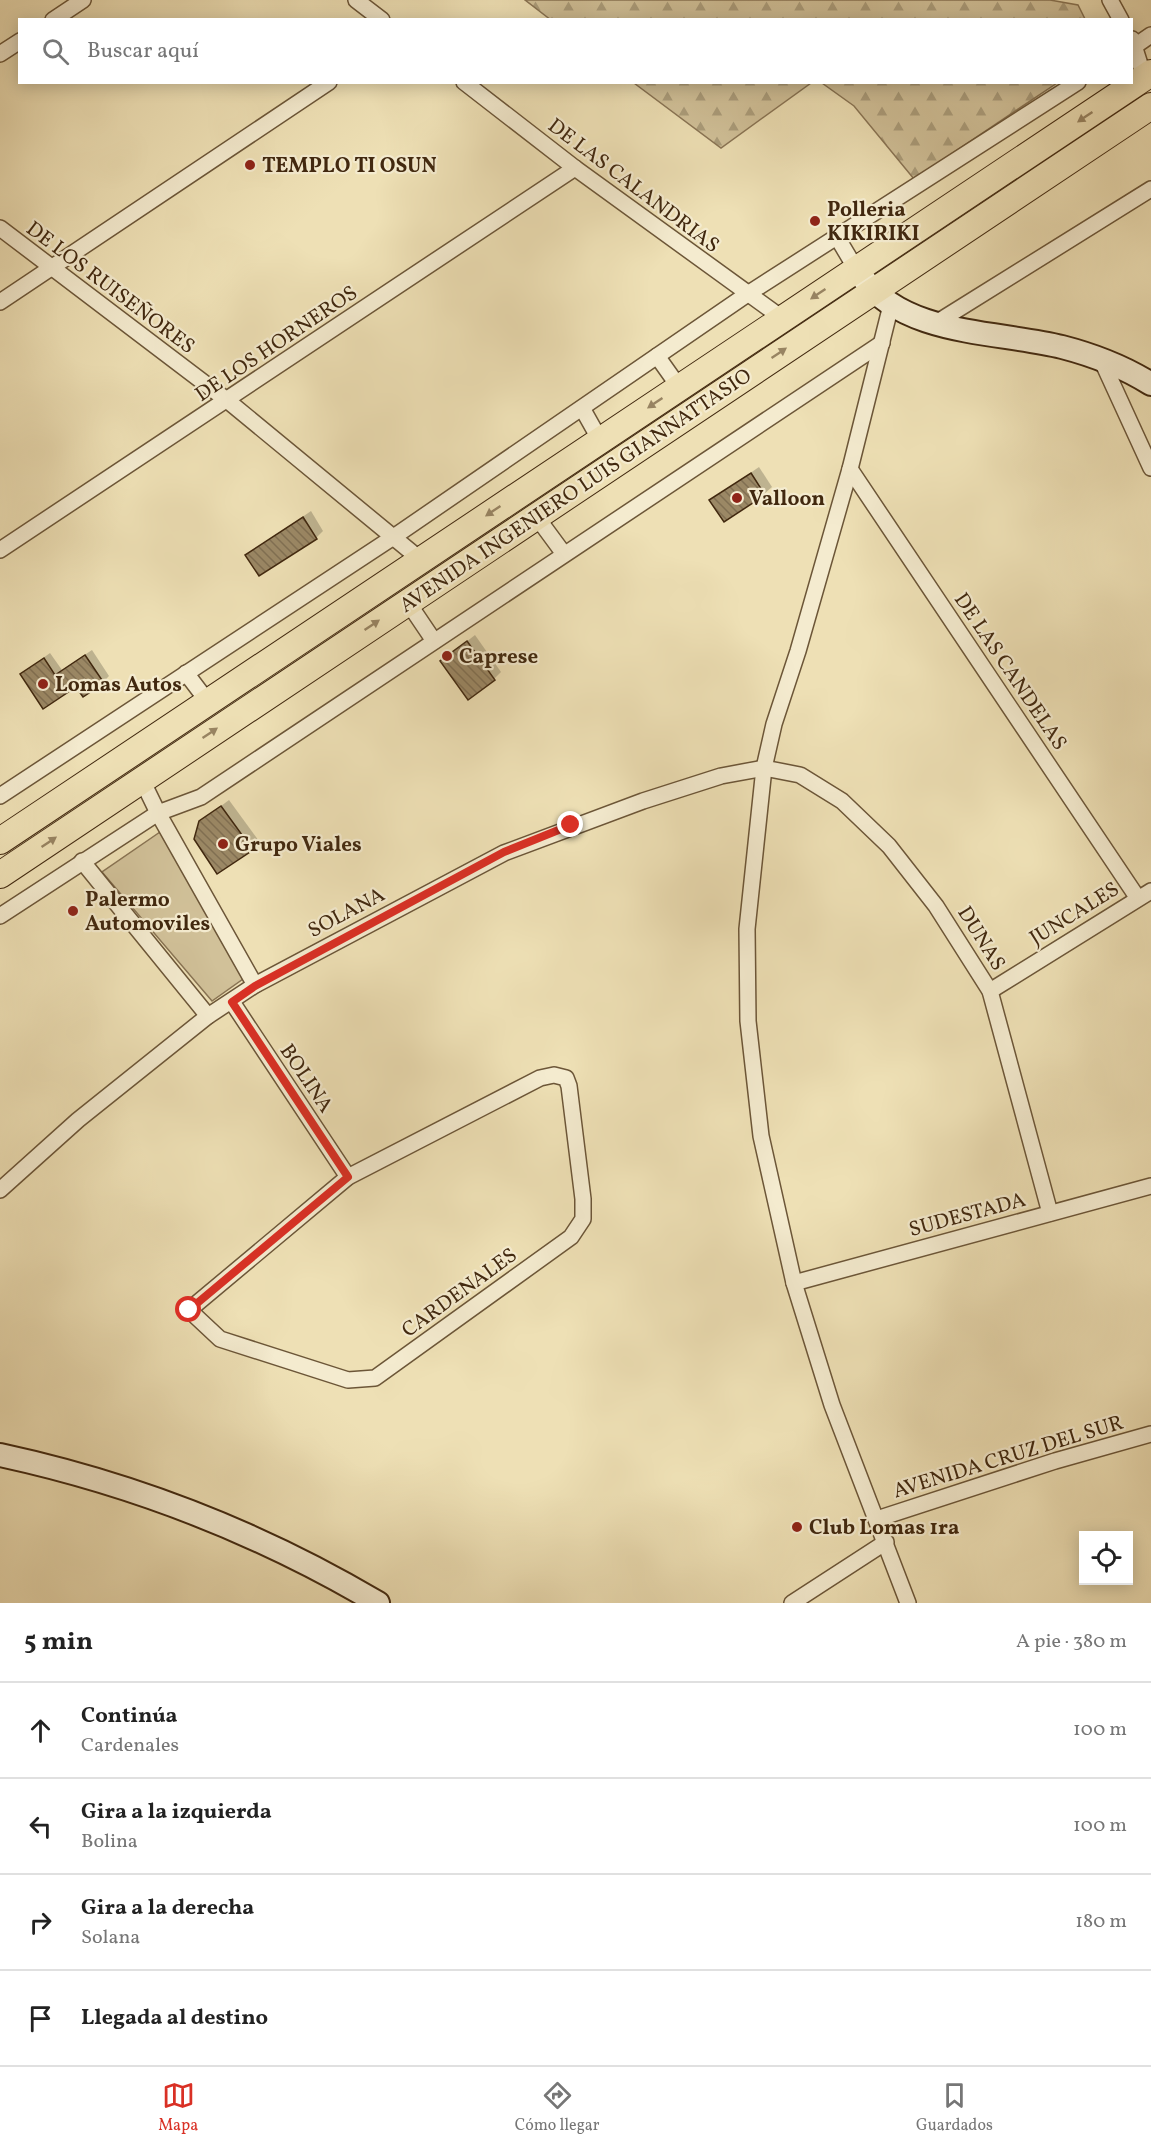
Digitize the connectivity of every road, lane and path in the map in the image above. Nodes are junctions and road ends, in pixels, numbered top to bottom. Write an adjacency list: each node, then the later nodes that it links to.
1 (83, 0): 4 (street)
2 (356, 0): 5 (street)
3 (1110, 0): 6 (street)
4 (56, 18)
5 (379, 18)
6 (1120, 18)
7 (1151, 35): 9 (street)
8 (18, 43): 10 (street)
9 (1133, 44): 11 (street)
10 (0, 54)
11 (1148, 75): 21 (main road, AVENIDA INGENIERO LUIS GIANNATTASIO, one-way to 21)
12 (326, 84): 20 (street)
13 (467, 84): 16 (street, DE LAS CALANDRIAS)
14 (1075, 84): 19 (street)
15 (1151, 105): 23 (main road, AVENIDA INGENIERO LUIS GIANNATTASIO)
16 (575, 168): 22 (street, DE LAS CALANDRIAS); 32 (street, DE LOS HORNEROS)
17 (1151, 189): 26 (street)
18 (0, 228): 20 (street, DE LOS RUISEÑORES)
19 (837, 237): 21 (street); 22 (street)
20 (50, 268): 24 (street); 32 (street, DE LOS RUISEÑORES)
21 (856, 268): 23 (street); 25 (main road, AVENIDA INGENIERO LUIS GIANNATTASIO, one-way to 25)
22 (746, 295): 25 (street, DE LAS CALANDRIAS); 28 (street)
23 (882, 298): 26 (street); 27 (street); 37 (main road, AVENIDA INGENIERO LUIS GIANNATTASIO, one-way to 23)
24 (0, 302)
25 (782, 318): 31 (main road, AVENIDA INGENIERO LUIS GIANNATTASIO)
26 (936, 323): 29 (street)
27 (882, 343): 36 (street); 40 (street)
28 (657, 356): 31 (street); 33 (street)
29 (1101, 359): 30 (street); 35 (street)
30 (1151, 384)
31 (679, 387): 34 (main road, AVENIDA INGENIERO LUIS GIANNATTASIO, one-way to 34)
32 (228, 400): 38 (street, DE LOS RUISEÑORES); 39 (street, DE LOS HORNEROS)
33 (582, 408): 34 (street); 38 (street)
34 (600, 440): 41 (main road, AVENIDA INGENIERO LUIS GIANNATTASIO, one-way to 41)
35 (1151, 468)
36 (850, 469): 46 (street); 53 (street, DE LAS CANDELAS)
37 (536, 516): 40 (street); 42 (main road, AVENIDA INGENIERO LUIS GIANNATTASIO)
38 (395, 536): 41 (street, DE LOS RUISEÑORES); 44 (street)
39 (0, 550)
40 (564, 554): 43 (street)
41 (421, 560): 45 (main road, AVENIDA INGENIERO LUIS GIANNATTASIO)
42 (408, 601): 43 (street); 47 (main road, AVENIDA INGENIERO LUIS GIANNATTASIO, one-way to 42)
43 (434, 641): 49 (street)
44 (186, 673): 45 (street); 48 (street)
45 (208, 702): 50 (main road, AVENIDA INGENIERO LUIS GIANNATTASIO)
46 (764, 768): 55 (street, SOLANA); 56 (street, DUNAS); 63 (street)
47 (142, 780): 49 (street); 52 (main road, AVENIDA INGENIERO LUIS GIANNATTASIO, one-way to 47)
48 (0, 796)
49 (158, 813): 51 (street); 55 (street)
50 (0, 841)
51 (82, 861): 54 (street); 58 (street)
52 (0, 874)
53 (1144, 894): 56 (street, JUNCALES)
54 (0, 916)
55 (255, 986): 57 (street, SOLANA)
56 (990, 991): 62 (street, DUNAS)
57 (232, 1002): 58 (street, SOLANA); 59 (street, BOLINA)
58 (208, 1016): 61 (street, SOLANA)
59 (348, 1177): 59 (street, CARDENALES)
60 (1151, 1186): 62 (street, SUDESTADA)
61 (0, 1190)
62 (1050, 1213): 63 (street, SUDESTADA)
63 (794, 1283): 66 (street)
64 (1151, 1434): 66 (street, AVENIDA CRUZ DEL SUR)
65 (0, 1455): 68 (street)
66 (877, 1519): 67 (street)
67 (886, 1542): 69 (street); 70 (street)
68 (378, 1603)
69 (792, 1603)
70 (908, 1603)

